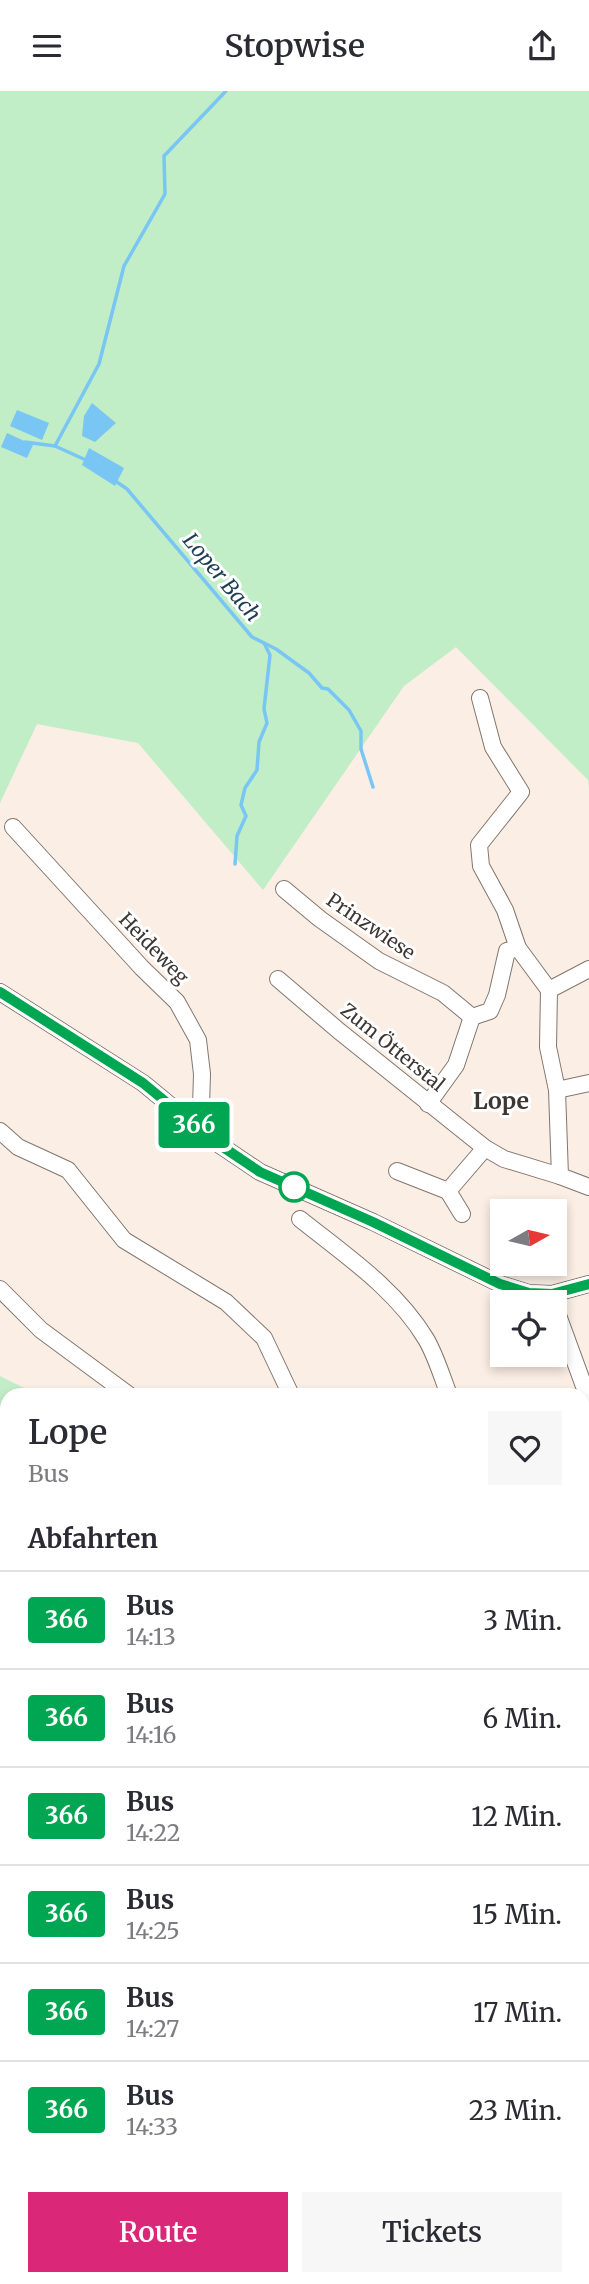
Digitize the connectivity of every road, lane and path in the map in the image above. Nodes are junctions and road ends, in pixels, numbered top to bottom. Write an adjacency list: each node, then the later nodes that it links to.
1 (480, 698): 4 (street)
2 (13, 827): 13 (street, Heideweg)
3 (284, 890): 9 (street, Prinzwiese)
4 (518, 947): 7 (street); 9 (street)
5 (589, 969): 7 (street)
6 (278, 979): 12 (street, Zum Ötterstal)
7 (549, 990): 11 (street)
8 (0, 992): 13 (street)
9 (472, 1017): 12 (street)
10 (589, 1083): 11 (street)
11 (557, 1090): 17 (street)
12 (428, 1104): 15 (street, Zum Ötterstal)
13 (191, 1123): 24 (street)
14 (0, 1131): 29 (street)
15 (485, 1147): 17 (street, Zum Ötterstal); 19 (street)
16 (397, 1171): 19 (street)
17 (560, 1176): 18 (street, Zum Ötterstal)
18 (589, 1187)
19 (448, 1191): 20 (street)
20 (462, 1214)
21 (300, 1219): 30 (street)
22 (589, 1284): 25 (street)
23 (0, 1289): 28 (street)
24 (519, 1290)
25 (567, 1295)
26 (567, 1332): 27 (street)
27 (585, 1375)
28 (120, 1388)
29 (289, 1388)
30 (446, 1388)

